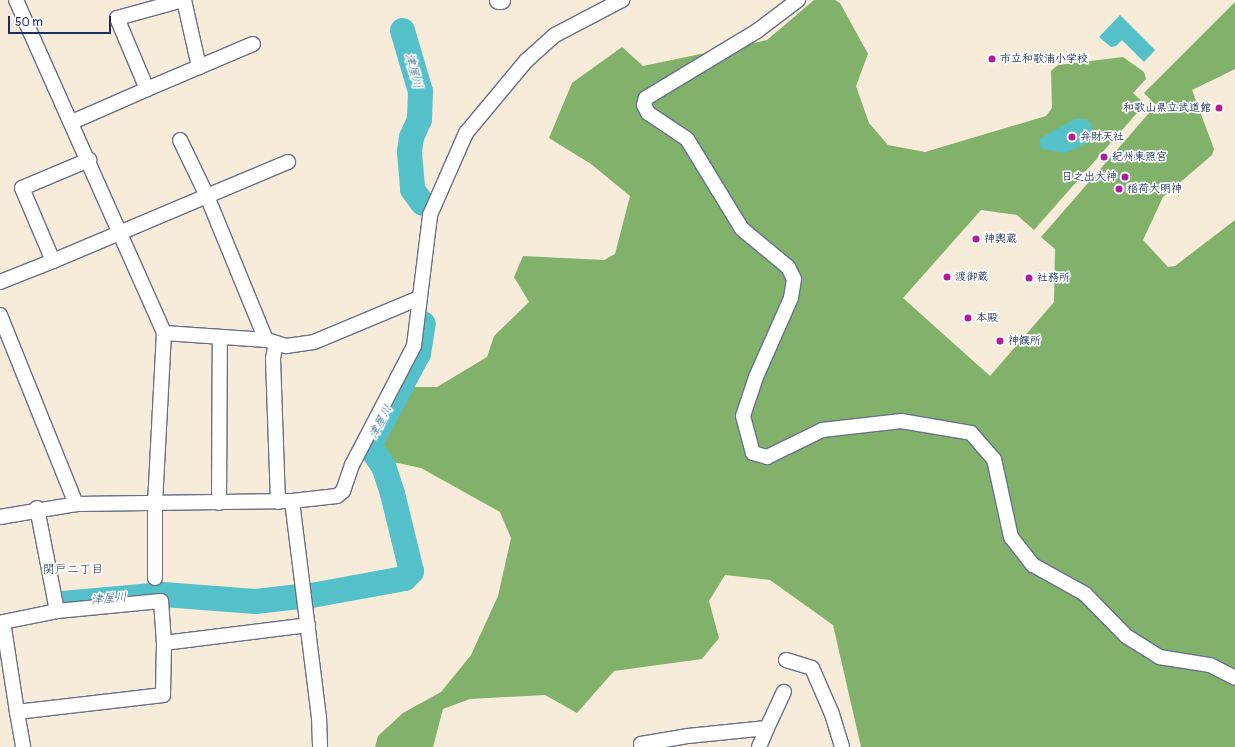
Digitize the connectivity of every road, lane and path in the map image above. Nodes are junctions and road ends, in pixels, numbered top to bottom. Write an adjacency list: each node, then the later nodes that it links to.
1 (16, 0): 8 (street)
2 (183, 0): 6 (street); 7 (street)
3 (622, 0): 16 (street)
4 (798, 0): 32 (street)
5 (253, 44): 6 (street)
6 (199, 67): 7 (street)
7 (147, 89): 8 (street)
8 (72, 122): 10 (street)
9 (180, 140): 12 (street)
10 (89, 160): 13 (street); 14 (street)
11 (288, 162): 12 (street)
12 (207, 196): 13 (street); 20 (street)
13 (120, 233): 14 (street); 18 (street)
14 (53, 261): 15 (street)
15 (0, 282)
16 (419, 298): 20 (street); 21 (street)
17 (0, 315): 23 (street)
18 (164, 333): 19 (street); 24 (street)
19 (220, 337): 20 (street); 22 (street)
20 (271, 342): 21 (street)
21 (285, 502): 22 (street); 29 (street)
22 (219, 503): 24 (street)
23 (76, 504): 24 (street); 25 (street)
24 (155, 504): 27 (street)
25 (37, 508): 26 (street); 28 (street)
26 (0, 517)
27 (155, 578)
28 (57, 611): 30 (street); 34 (street)
29 (308, 625): 30 (street); 37 (street)
30 (164, 643): 34 (street)
31 (786, 660): 40 (street)
32 (1235, 678)
33 (784, 692): 35 (street)
34 (17, 712): 36 (street)
35 (767, 728): 38 (street); 39 (street)
36 (23, 747)
37 (320, 747)
38 (642, 747)
39 (758, 747)
40 (842, 747)

